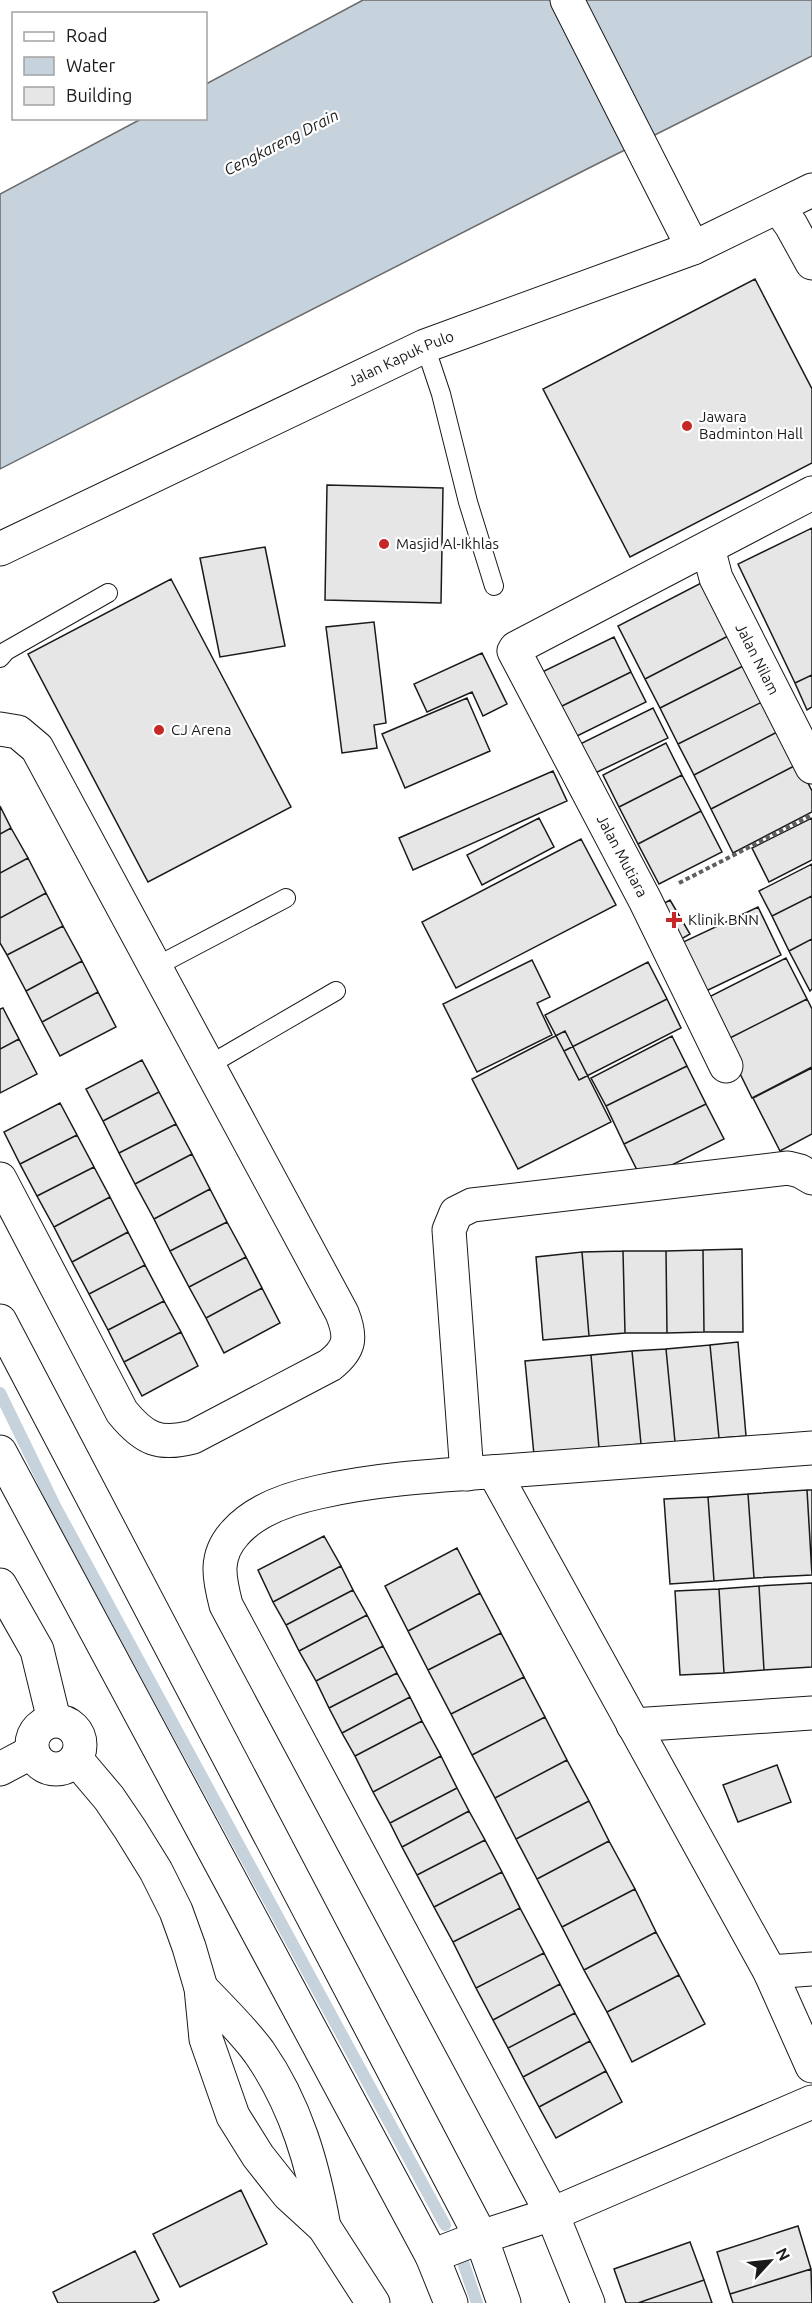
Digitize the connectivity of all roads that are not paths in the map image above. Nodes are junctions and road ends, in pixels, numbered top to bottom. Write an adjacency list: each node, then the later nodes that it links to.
1 (567, 0): 4 (street)
2 (812, 190): 3 (street, Jalan Kapuk Pulo)
3 (778, 207): 4 (street, Jalan Kapuk Pulo); 5 (street)
4 (687, 236): 6 (street, Jalan Kapuk Pulo)
5 (812, 263)
6 (425, 346): 9 (street, Jalan Kapuk Pulo); 10 (lane)
7 (812, 493): 8 (street)
8 (708, 548): 14 (street, Jalan Nilam); 19 (street, Jalan Mutiara)
9 (0, 549)
10 (494, 586)
11 (108, 593): 12 (lane)
12 (0, 658)
13 (0, 729): 16 (street)
14 (812, 767)
15 (286, 898): 16 (lane)
16 (156, 967): 18 (street)
17 (336, 991): 18 (lane)
18 (209, 1065): 21 (street)
19 (726, 1065)
20 (812, 1178): 25 (street)
21 (0, 1179)
22 (0, 1321): 40 (street)
23 (812, 1448): 25 (street)
24 (0, 1452): 41 (street)
25 (480, 1473): 29 (street); 38 (street)
26 (0, 1585): 28 (street)
27 (812, 1713): 29 (street)
28 (54, 1720): 30 (street); 31 (street)
29 (633, 1725): 34 (street)
30 (32, 1752): 31 (street); 32 (street)
31 (76, 1759): 35 (street)
32 (0, 1769)
33 (812, 1969): 34 (street)
34 (770, 1971): 36 (street)
35 (201, 1988): 39 (street); 39 (street)
36 (812, 2066)
37 (812, 2102): 38 (street)
38 (552, 2214): 40 (street); 45 (street)
39 (324, 2227): 42 (street)
40 (481, 2237): 41 (street); 44 (street)
41 (432, 2256): 43 (street)
42 (373, 2303)
43 (451, 2303)
44 (504, 2303)
45 (588, 2303)

